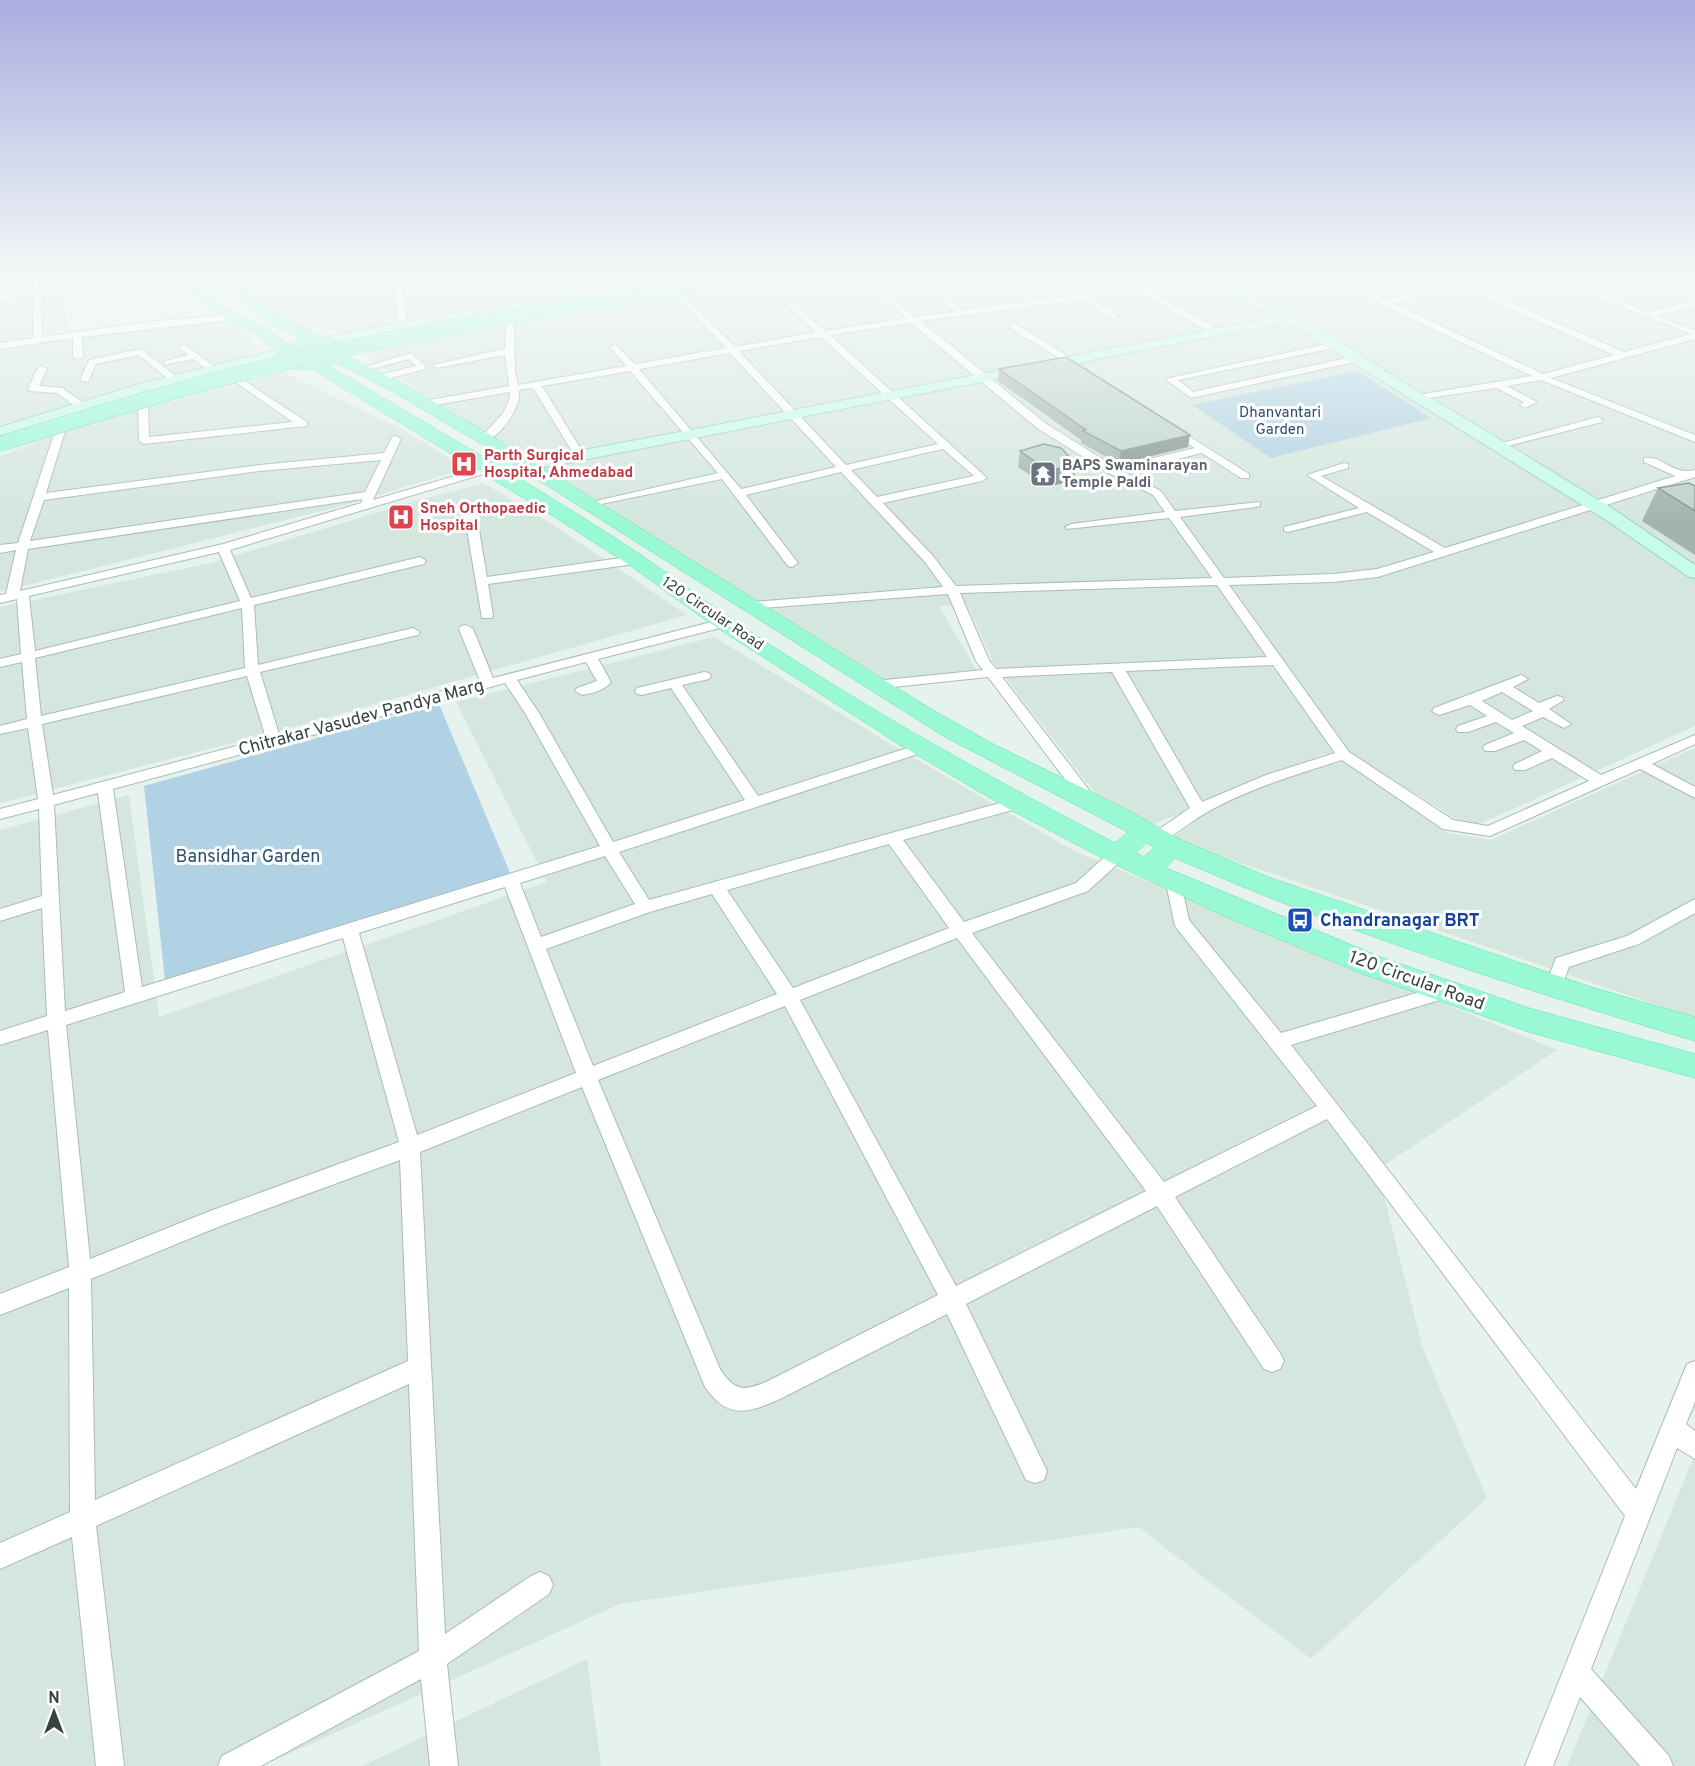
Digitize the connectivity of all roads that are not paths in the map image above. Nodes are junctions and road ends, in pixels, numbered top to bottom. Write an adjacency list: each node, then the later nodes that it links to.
1 (114, 357): 36 (street)
2 (148, 357): 34 (street)
3 (189, 357): 25 (street)
4 (196, 357): 30 (street)
5 (258, 357): 30 (street)
6 (281, 357): 26 (main road, 120 Circular Road)
7 (291, 357): 52 (main road, bridge)
8 (313, 357): 56 (main road, bridge)
9 (316, 357): 26 (main road)
10 (345, 357): 43 (main road, 120 Circular Road)
11 (477, 357): 27 (street)
12 (511, 357): 39 (street)
13 (624, 357): 28 (street)
14 (692, 357): 28 (street)
15 (738, 357): 46 (street)
16 (848, 357): 40 (street)
17 (958, 357): 33 (street)
18 (1064, 357): 24 (street)
19 (1094, 357): 24 (street)
20 (1275, 357): 23 (street)
21 (1501, 357): 32 (street)
22 (1619, 357): 32 (street)
23 (1356, 358): 41 (street)
24 (1072, 362): 31 (street); 33 (street)
25 (168, 363)
26 (305, 364): 35 (street); 67 (main road, 120 Circular Road)
27 (437, 365)
28 (633, 367): 37 (street); 51 (street)
29 (42, 369): 45 (street)
30 (212, 369): 34 (street)
31 (1091, 374)
32 (1543, 377): 38 (street); 55 (street)
33 (982, 378): 40 (street); 68 (street)
34 (174, 379): 45 (street)
35 (237, 379): 42 (street); 42 (street)
36 (85, 380)
37 (536, 384): 39 (street); 62 (street)
38 (1498, 385): 41 (street); 44 (street)
39 (512, 387): 43 (street); 54 (street)
40 (890, 396): 46 (street); 57 (street)
41 (1418, 398): 58 (street)
42 (143, 403): 48 (street)
43 (424, 405): 54 (main road, 120 Circular Road)
44 (1525, 405)
45 (81, 406): 50 (street)
46 (794, 415): 51 (street); 66 (street)
47 (1598, 420): 58 (street)
48 (61, 428): 60 (street); 73 (street)
49 (1176, 430): 59 (street)
50 (0, 432)
51 (689, 435): 62 (street); 70 (street)
52 (0, 438)
53 (396, 439): 61 (street)
54 (484, 439): 64 (main road, 120 Circular Road)
55 (1695, 439)
56 (0, 444)
57 (945, 445): 66 (street); 75 (street)
58 (1496, 446): 77 (street)
59 (1204, 449): 68 (street); 71 (street)
60 (0, 450)
61 (387, 456): 73 (street); 74 (street)
62 (580, 456): 64 (street)
63 (1648, 460): 69 (street)
64 (524, 464): 67 (street); 78 (main road, 120 Circular Road)
65 (1344, 466): 79 (street)
66 (844, 467): 72 (street); 75 (street)
67 (489, 469): 74 (street); 88 (main road, 120 Circular Road)
68 (1113, 471): 81 (street)
69 (1690, 474): 77 (street)
70 (725, 476): 72 (street); 78 (street)
71 (1245, 476)
72 (738, 493): 90 (street)
73 (39, 497): 84 (street)
74 (367, 500): 84 (street); 85 (street)
75 (876, 501): 94 (street)
76 (1256, 504): 81 (street)
77 (1592, 504): 87 (street); 91 (street)
78 (591, 505): 97 (main road, 120 Circular Road)
79 (1367, 508): 83 (street); 87 (street)
80 (470, 512): 92 (street)
81 (1173, 515): 82 (street); 93 (street)
82 (1071, 527)
83 (1288, 529)
84 (23, 546): 86 (street); 95 (street)
85 (223, 548): 95 (street); 96 (street)
86 (0, 549)
87 (1443, 552): 93 (street)
88 (635, 560): 92 (street); 99 (main road, 120 Circular Road)
89 (420, 561): 96 (street)
90 (792, 563)
91 (1695, 573)
92 (483, 581): 98 (street)
93 (1220, 581): 94 (street); 104 (street)
94 (952, 590): 97 (street); 108 (street)
95 (11, 597): 102 (street)
96 (248, 605): 102 (street); 107 (street)
97 (752, 606): 114 (main road, 120 Circular Road)
98 (487, 615)
99 (723, 623): 103 (street, Chitrakar Vasudev Pandya Marg); 131 (main road, 120 Circular Road)
100 (466, 628): 112 (street)
101 (413, 632): 107 (street)
102 (29, 656): 105 (street); 123 (street)
103 (590, 657): 110 (street, Chitrakar Vasudev Pandya Marg); 116 (street)
104 (1275, 661): 106 (street); 134 (street)
105 (0, 663)
106 (1117, 668): 108 (street); 144 (street)
107 (252, 670): 123 (street); 130 (street)
108 (992, 673): 114 (street); 143 (street)
109 (704, 676): 113 (street)
110 (509, 678): 112 (street, Chitrakar Vasudev Pandya Marg); 148 (street)
111 (1521, 679): 115 (street)
112 (488, 683): 130 (street, Chitrakar Vasudev Pandya Marg)
113 (674, 683): 117 (street); 141 (street)
114 (875, 685): 143 (main road, 120 Circular Road)
115 (1503, 687): 118 (street); 120 (street)
116 (582, 691)
117 (642, 691)
118 (1471, 700): 121 (street); 122 (street)
119 (1557, 700): 120 (street)
120 (1541, 710): 124 (street); 125 (street)
121 (1439, 711)
122 (1497, 717): 125 (street); 126 (street)
123 (34, 722): 127 (street); 140 (street)
124 (1564, 724)
125 (1511, 725): 128 (street)
126 (1463, 729)
127 (0, 730)
128 (1525, 734): 132 (street); 133 (street)
129 (1695, 739): 135 (street)
130 (274, 740): 138 (street, Chitrakar Vasudev Pandya Marg)
131 (922, 748): 141 (street); 142 (main road, 120 Circular Road)
132 (1490, 748)
133 (1553, 752): 136 (street); 137 (street)
134 (1344, 755): 137 (street); 144 (street)
135 (1641, 764): 137 (street); 139 (street)
136 (1520, 767)
137 (1601, 782)
138 (105, 786): 140 (street, Chitrakar Vasudev Pandya Marg); 163 (street)
139 (1695, 792)
140 (46, 801): 145 (street, Chitrakar Vasudev Pandya Marg); 154 (street)
141 (754, 802): 148 (street)
142 (1018, 803): 146 (street); 149 (main road, 120 Circular Road)
143 (1093, 805): 147 (main road, 120 Circular Road)
144 (1199, 810): 147 (street)
145 (0, 814)
146 (893, 838): 153 (street); 159 (street)
147 (1159, 839): 149 (main road); 150 (main road); 161 (main road, 120 Circular Road)
148 (609, 849): 151 (street); 156 (street)
149 (1117, 855): 150 (main road, 120 Circular Road); 159 (street)
150 (1147, 870): 152 (main road, 120 Circular Road)
151 (510, 879): 158 (street); 160 (street)
152 (1174, 883): 162 (main road, 120 Circular Road); 168 (street)
153 (716, 887): 156 (street); 164 (street)
154 (50, 900): 157 (street); 165 (street)
155 (1695, 905): 161 (street)
156 (645, 907): 160 (street)
157 (0, 915)
158 (349, 929): 163 (street); 172 (street)
159 (961, 931): 164 (street); 173 (street)
160 (536, 946): 170 (street)
161 (1554, 986): 166 (main road, 120 Circular Road)
162 (1447, 991): 168 (street); 169 (main road, 120 Circular Road)
163 (134, 996): 165 (street)
164 (789, 997): 170 (street); 175 (street)
165 (56, 1020): 167 (street); 174 (street)
166 (1695, 1029)
167 (0, 1038)
168 (1277, 1042): 171 (street)
169 (1695, 1066)
170 (587, 1076): 172 (street); 175 (street)
171 (1330, 1108): 173 (street); 183 (street)
172 (410, 1147): 174 (street); 178 (street)
173 (1161, 1194): 175 (street); 177 (street)
174 (80, 1273): 176 (street); 184 (street)
175 (951, 1300): 182 (street)
176 (0, 1305)
177 (1272, 1361)
178 (419, 1368): 184 (street); 187 (street)
179 (1695, 1372): 180 (street)
180 (1673, 1428): 181 (street); 183 (street)
181 (1695, 1447)
182 (1035, 1472)
183 (1639, 1513): 188 (street)
184 (83, 1518): 185 (street); 189 (street)
185 (0, 1556)
186 (540, 1585): 187 (street)
187 (433, 1658): 190 (street); 191 (street)
188 (1576, 1672): 192 (street); 193 (street)
189 (110, 1766)
190 (232, 1766)
191 (444, 1766)
192 (1539, 1766)
193 (1659, 1766)

